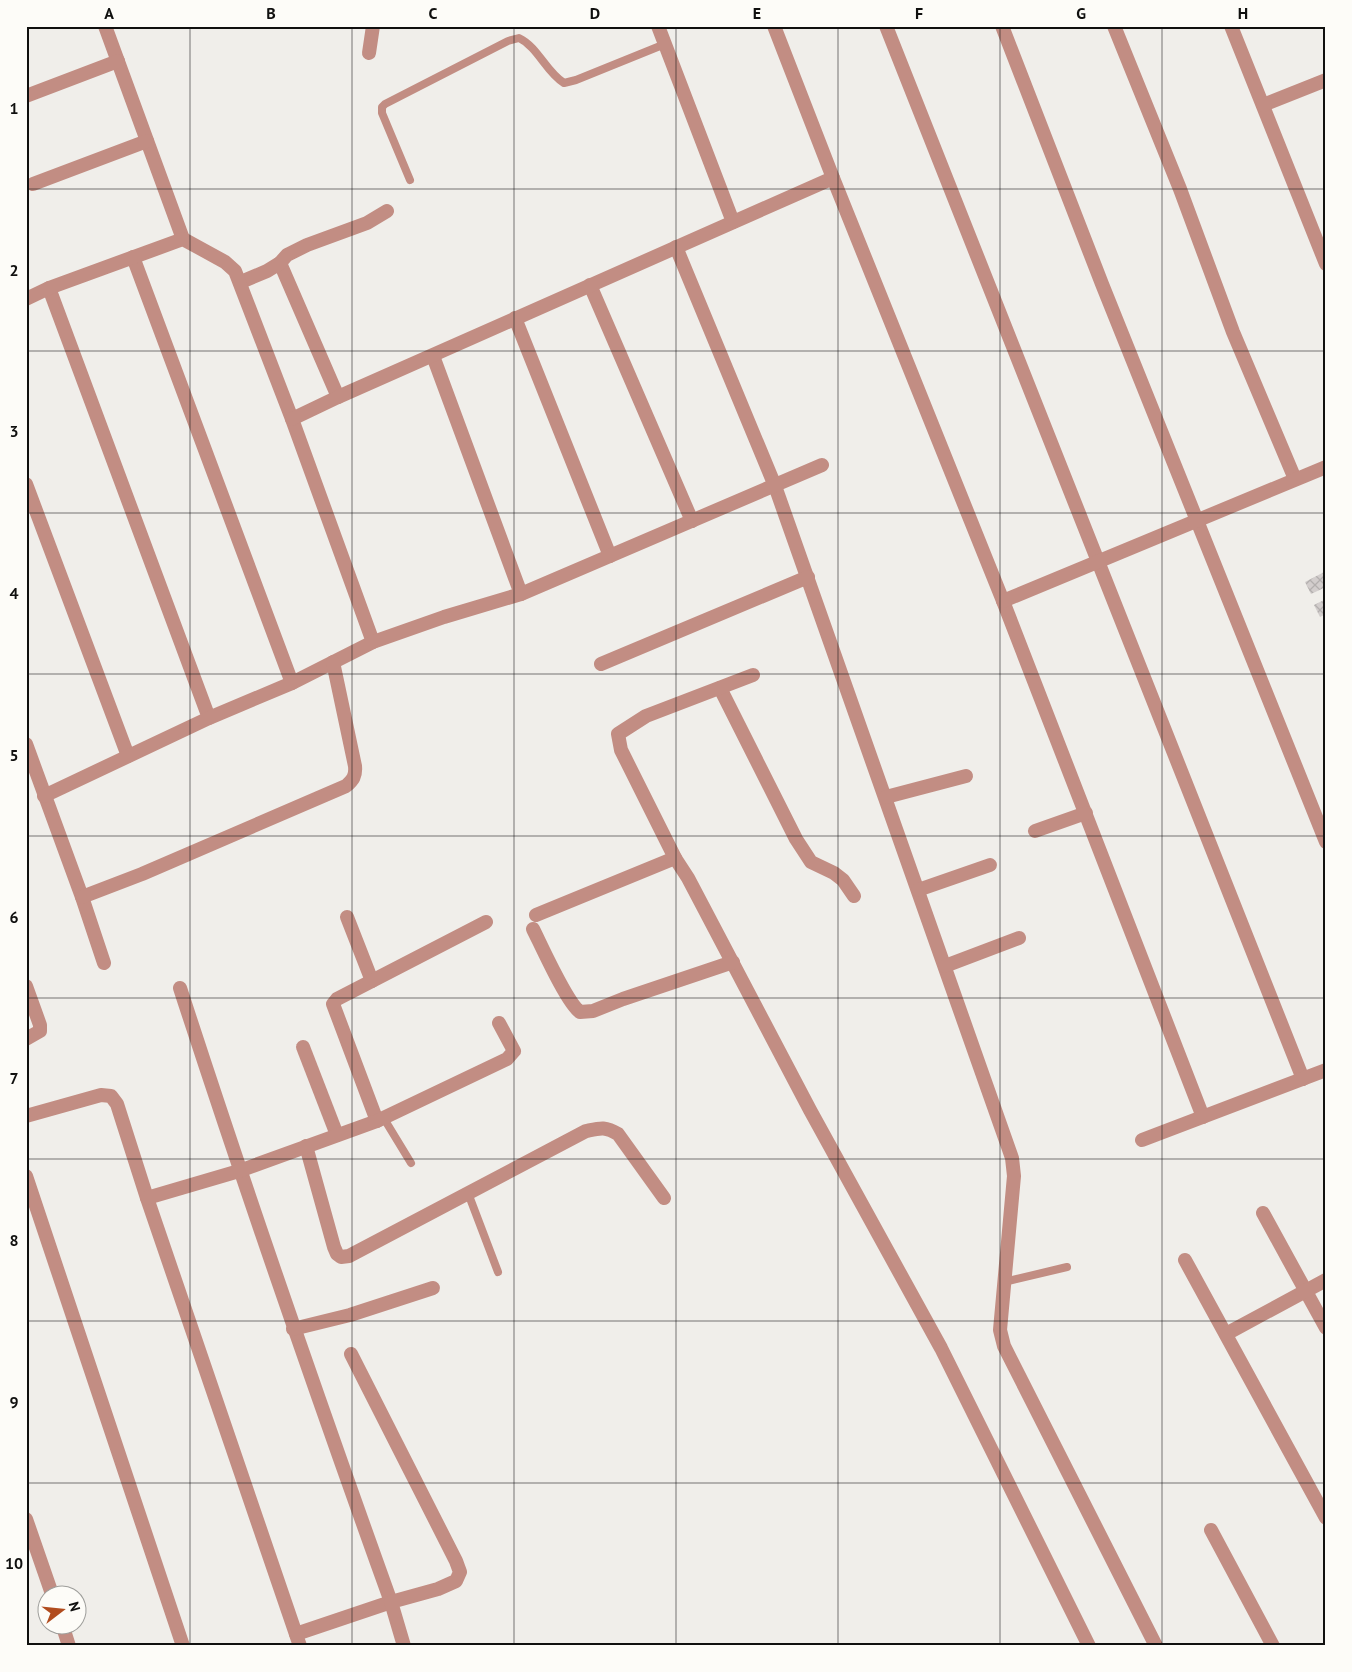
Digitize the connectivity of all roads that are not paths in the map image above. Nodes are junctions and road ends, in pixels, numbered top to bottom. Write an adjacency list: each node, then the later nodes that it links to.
1 (105, 26): 11 (street)
2 (373, 26): 10 (street)
3 (658, 26): 9 (street)
4 (774, 26): 16 (street)
5 (886, 26): 42 (street)
6 (1002, 26): 39 (street)
7 (1114, 26): 36 (street)
8 (1231, 26): 14 (street)
9 (665, 44): 17 (lane); 20 (street)
10 (369, 53)
11 (118, 61): 13 (street); 15 (street)
12 (1326, 80): 14 (street)
13 (26, 96)
14 (1263, 105): 25 (street)
15 (148, 141): 18 (street); 21 (street)
16 (832, 178): 20 (street); 45 (street)
17 (410, 180)
18 (33, 184)
19 (387, 211): 24 (street)
20 (733, 222): 22 (street)
21 (183, 239): 23 (street); 26 (street)
22 (676, 247): 27 (street); 38 (street)
23 (133, 257): 28 (street); 50 (street)
24 (280, 263): 26 (street); 32 (street)
25 (1326, 264)
26 (241, 282): 33 (street)
27 (590, 285): 30 (street); 40 (street)
28 (49, 288): 29 (street); 52 (street)
29 (26, 299)
30 (515, 318): 31 (street); 41 (street)
31 (432, 356): 32 (street); 44 (street)
32 (338, 397): 33 (street)
33 (292, 419): 46 (street)
34 (822, 464): 38 (street)
35 (1326, 467): 36 (street)
36 (1295, 479): 39 (street)
37 (26, 484): 54 (street)
38 (775, 486): 40 (street); 43 (street)
39 (1197, 520): 42 (street); 60 (street)
40 (692, 521): 41 (street)
41 (610, 556): 44 (street)
42 (1098, 561): 45 (street); 81 (street)
43 (808, 576): 48 (street); 57 (street)
44 (521, 594): 46 (street)
45 (1003, 601): 58 (street)
46 (373, 642): 47 (street)
47 (332, 662): 50 (street); 65 (street)
48 (602, 664)
49 (753, 675): 51 (street)
50 (292, 683): 52 (street)
51 (720, 688): 61 (street); 64 (street)
52 (209, 718): 54 (street)
53 (26, 744): 56 (street)
54 (128, 756): 56 (street)
55 (966, 776): 57 (street)
56 (44, 796): 65 (street)
57 (886, 798): 63 (street)
58 (1086, 813): 59 (street); 83 (street)
59 (1035, 831)
60 (1326, 842)
61 (675, 858): 66 (street); 71 (street)
62 (990, 865): 63 (street)
63 (918, 890): 73 (street)
64 (854, 896)
65 (82, 897): 72 (street)
66 (536, 915)
67 (347, 917): 74 (street)
68 (486, 922): 74 (street)
69 (533, 929): 71 (street)
70 (1019, 938): 73 (street)
71 (732, 962): 116 (street)
72 (104, 963)
73 (945, 966): 99 (street)
74 (372, 981): 84 (street)
75 (26, 986): 78 (street)
76 (180, 988): 89 (street)
77 (499, 1023): 84 (street)
78 (26, 1039)
79 (303, 1047): 85 (street)
80 (1326, 1070): 81 (street)
81 (1304, 1078): 83 (street)
82 (26, 1116): 92 (street)
83 (1204, 1117): 86 (street)
84 (380, 1119): 85 (street); 88 (lane)
85 (337, 1135): 87 (street)
86 (1142, 1140)
87 (306, 1146): 89 (street); 91 (street)
88 (411, 1163)
89 (239, 1171): 92 (street); 103 (street)
90 (26, 1176): 114 (street)
91 (468, 1193): 93 (street); 97 (lane)
92 (147, 1198): 112 (street)
93 (664, 1198)
94 (1263, 1213): 101 (street)
95 (1185, 1260): 104 (street)
96 (1067, 1267): 99 (lane)
97 (498, 1272)
98 (1326, 1280): 101 (street)
99 (1004, 1282): 117 (street)
100 (434, 1288): 103 (street)
101 (1306, 1291): 102 (street); 104 (street)
102 (1326, 1328)
103 (294, 1330): 110 (street)
104 (1226, 1334): 106 (street)
105 (351, 1354): 110 (street)
106 (1326, 1518)
107 (27, 1523): 109 (street)
108 (1211, 1530): 118 (street)
109 (48, 1584)
110 (391, 1602): 112 (street); 115 (street)
111 (65, 1634): 113 (street)
112 (298, 1640)
113 (69, 1646)
114 (183, 1646)
115 (404, 1646)
116 (1089, 1646)
117 (1156, 1646)
118 (1273, 1646)

